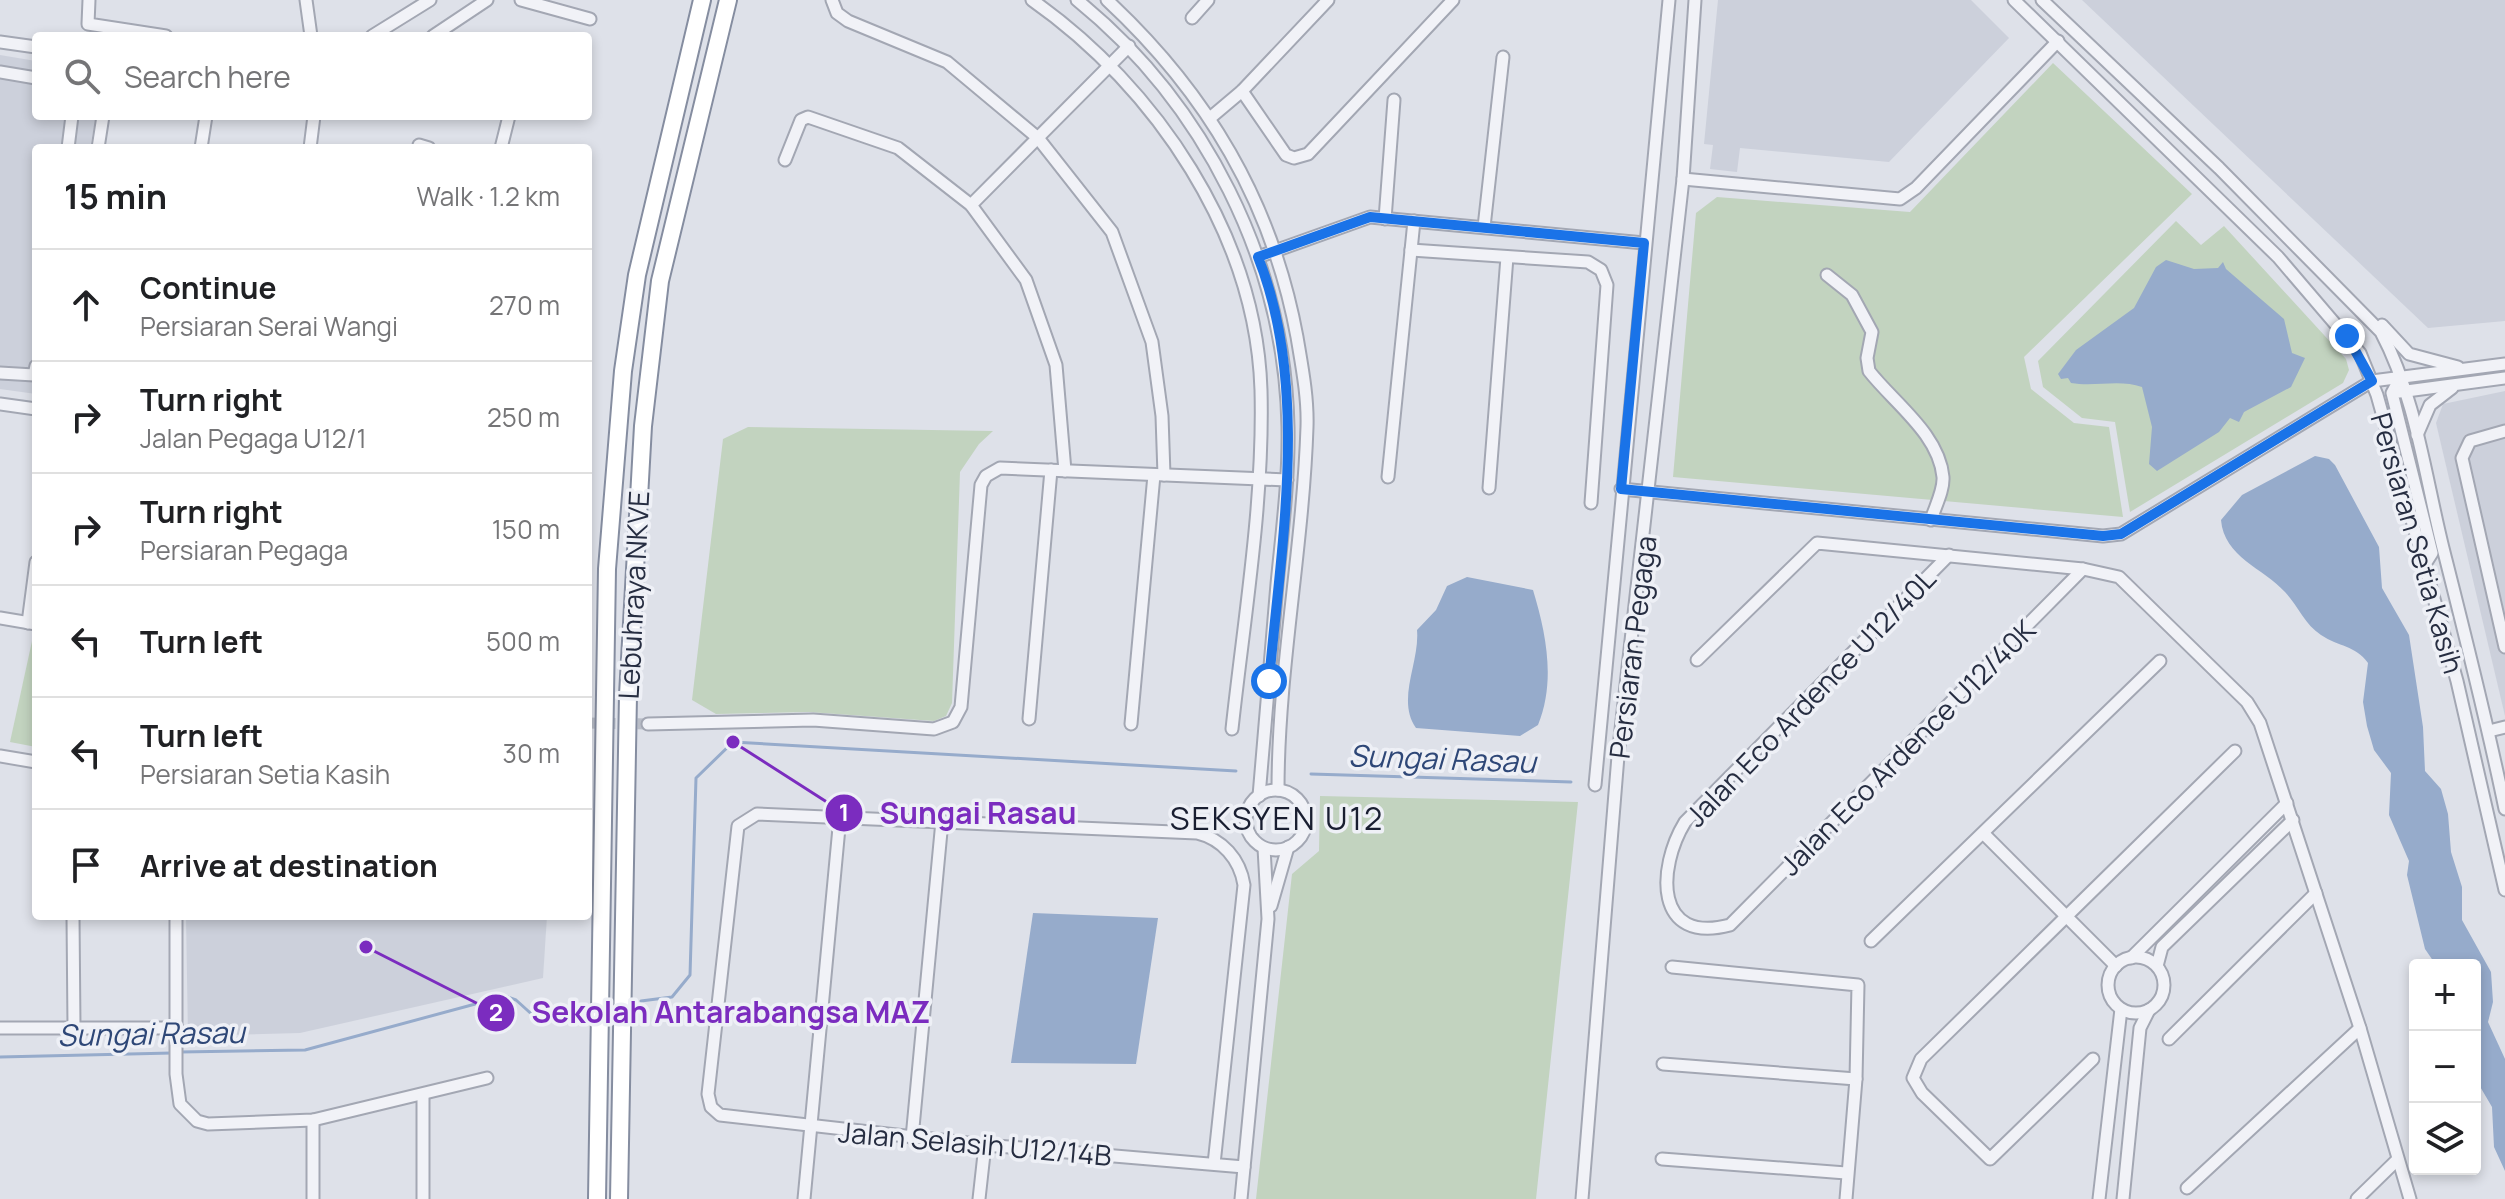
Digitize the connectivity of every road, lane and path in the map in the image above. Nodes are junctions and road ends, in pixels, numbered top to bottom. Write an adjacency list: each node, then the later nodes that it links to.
1 (89, 0): 21 (street)
2 (306, 0): 22 (street)
3 (430, 0): 23 (street)
4 (487, 0): 24 (street)
5 (521, 0): 20 (street)
6 (702, 0): 150 (highway, Lebuhraya NKVE)
7 (728, 0): 151 (highway, Lebuhraya NKVE)
8 (832, 0): 41 (street)
9 (1032, 0): 30 (street)
10 (1107, 0): 35 (street)
11 (1208, 0): 19 (street)
12 (1328, 0): 33 (street)
13 (1453, 0): 33 (street)
14 (1669, 0): 53 (street, Persiaran Pegaga)
15 (1695, 0): 48 (street, Persiaran Pegaga)
16 (2014, 0): 25 (street, Persiaran Setia Kasih)
17 (2042, 0): 59 (street, Persiaran Setia Kasih)
18 (1083, 2): 28 (street)
19 (1192, 18)
20 (590, 19)
21 (140, 32)
22 (310, 32)
23 (378, 32)
24 (439, 32)
25 (2058, 41): 48 (street); 66 (street, Persiaran Setia Kasih)
26 (0, 42): 27 (street)
27 (32, 46)
28 (1129, 46): 30 (street); 56 (street)
29 (1503, 57): 52 (street)
30 (1110, 65): 41 (street); 79 (street)
31 (0, 72): 32 (street)
32 (32, 77)
33 (1242, 91): 35 (street)
34 (1394, 100): 50 (street)
35 (1210, 118): 54 (street)
36 (72, 120): 42 (street)
37 (102, 120): 43 (street)
38 (205, 120): 44 (street)
39 (314, 120): 45 (street)
40 (508, 120): 46 (street)
41 (1038, 138): 49 (street); 77 (street)
42 (68, 144)
43 (99, 144)
44 (202, 144)
45 (310, 144)
46 (502, 144)
47 (785, 160): 49 (street)
48 (1683, 179): 83 (street, Persiaran Pegaga)
49 (971, 205): 76 (street)
50 (1385, 219): 51 (street); 54 (street)
51 (1414, 221): 52 (street); 55 (street)
52 (1484, 227): 53 (street)
53 (1644, 243): 82 (street, Persiaran Pegaga)
54 (1276, 248): 56 (street); 104 (street)
55 (1411, 250): 57 (street); 78 (street)
56 (1258, 257): 80 (street)
57 (1507, 257): 81 (street); 84 (street)
58 (1827, 275): 85 (street)
59 (2373, 322): 61 (street); 64 (street, Persiaran Setia Kasih)
60 (2505, 364): 61 (street)
61 (2465, 369): 64 (street)
62 (0, 373): 63 (street)
63 (32, 376)
64 (2400, 378): 66 (street); 68 (street)
65 (2505, 378): 67 (street)
66 (2372, 381): 69 (street); 70 (street, Persiaran Setia Kasih)
67 (2456, 385): 68 (street); 74 (street)
68 (2398, 392): 70 (street); 74 (street, Persiaran Setia Kasih); 87 (street)
69 (2354, 395): 70 (street); 85 (street)
70 (2377, 395): 87 (street, Persiaran Setia Kasih)
71 (0, 404): 72 (street)
72 (32, 408)
73 (2505, 431): 91 (street)
74 (2417, 435): 99 (street, Persiaran Setia Kasih)
75 (1051, 470): 76 (street); 94 (street); 95 (street)
76 (1065, 471): 77 (street)
77 (1159, 475): 79 (street); 96 (street)
78 (1388, 477)
79 (1258, 479): 80 (street); 98 (street)
80 (1287, 480): 105 (street)
81 (1489, 488)
82 (1621, 489): 83 (street); 103 (street, Persiaran Pegaga)
83 (1650, 492): 85 (street); 155 (street, Persiaran Pegaga)
84 (1591, 503)
85 (1931, 520)
86 (1949, 555): 88 (street); 92 (street); 120 (street, Jalan Eco Ardence U12/40L)
87 (2425, 564): 114 (street, Persiaran Setia Kasih)
88 (2083, 569): 106 (street); 120 (street, Jalan Eco Ardence U12/40K)
89 (0, 618): 90 (street)
90 (32, 623)
91 (2505, 647)
92 (1697, 660)
93 (2160, 661): 111 (street)
94 (1029, 719)
95 (648, 724)
96 (1131, 724)
97 (2505, 727): 99 (street)
98 (1232, 729)
99 (2489, 731): 107 (street, Persiaran Setia Kasih)
100 (2235, 751): 117 (street)
101 (0, 756): 102 (street)
102 (32, 761)
103 (1595, 785)
104 (1278, 790): 105 (street); 112 (street)
105 (1259, 796): 113 (street)
106 (2287, 803): 109 (street); 122 (street)
107 (2505, 809)
108 (840, 817): 110 (street); 139 (street); 139 (street, Jalan Selasih U12/14B)
109 (2293, 820): 115 (street); 124 (street)
110 (942, 821): 140 (street); 144 (street)
111 (1984, 834): 117 (street); 121 (street)
112 (1288, 847): 113 (street); 116 (street)
113 (1264, 848): 116 (street)
114 (2505, 890)
115 (2316, 893): 130 (street); 132 (street)
116 (1268, 919): 145 (street)
117 (2067, 919): 123 (street); 133 (street)
118 (73, 920): 128 (street)
119 (176, 920): 131 (street)
120 (1730, 925)
121 (1871, 941)
122 (2131, 958): 123 (street); 124 (street)
123 (2116, 966): 126 (street)
124 (2157, 966): 127 (street)
125 (1672, 967): 136 (street)
126 (2121, 1009): 127 (street); 157 (street)
127 (2149, 1010): 158 (street)
128 (74, 1027): 129 (street); 131 (street)
129 (0, 1028)
130 (2360, 1028): 143 (street); 147 (street)
131 (176, 1034): 138 (street)
132 (2169, 1039)
133 (2093, 1059)
134 (1663, 1064): 136 (street)
135 (487, 1078): 137 (street)
136 (1856, 1079): 146 (street)
137 (423, 1096): 138 (street); 149 (street)
138 (313, 1120): 148 (street)
139 (810, 1126): 140 (street, Jalan Selasih U12/14B); 152 (street)
140 (912, 1138): 141 (street, Jalan Selasih U12/14B)
141 (985, 1145): 144 (street, Jalan Selasih U12/14B); 153 (street)
142 (1662, 1159): 146 (street)
143 (2397, 1160): 159 (street); 160 (street)
144 (1214, 1164): 145 (street, Jalan Selasih U12/14B)
145 (1244, 1167): 154 (street)
146 (1846, 1173): 156 (street)
147 (2187, 1188)
148 (313, 1199)
149 (423, 1199)
150 (597, 1199)
151 (619, 1199)
152 (804, 1199)
153 (979, 1199)
154 (1241, 1199)
155 (1582, 1199)
156 (1846, 1199)
157 (2099, 1199)
158 (2123, 1199)
159 (2357, 1199)
160 (2410, 1199)

